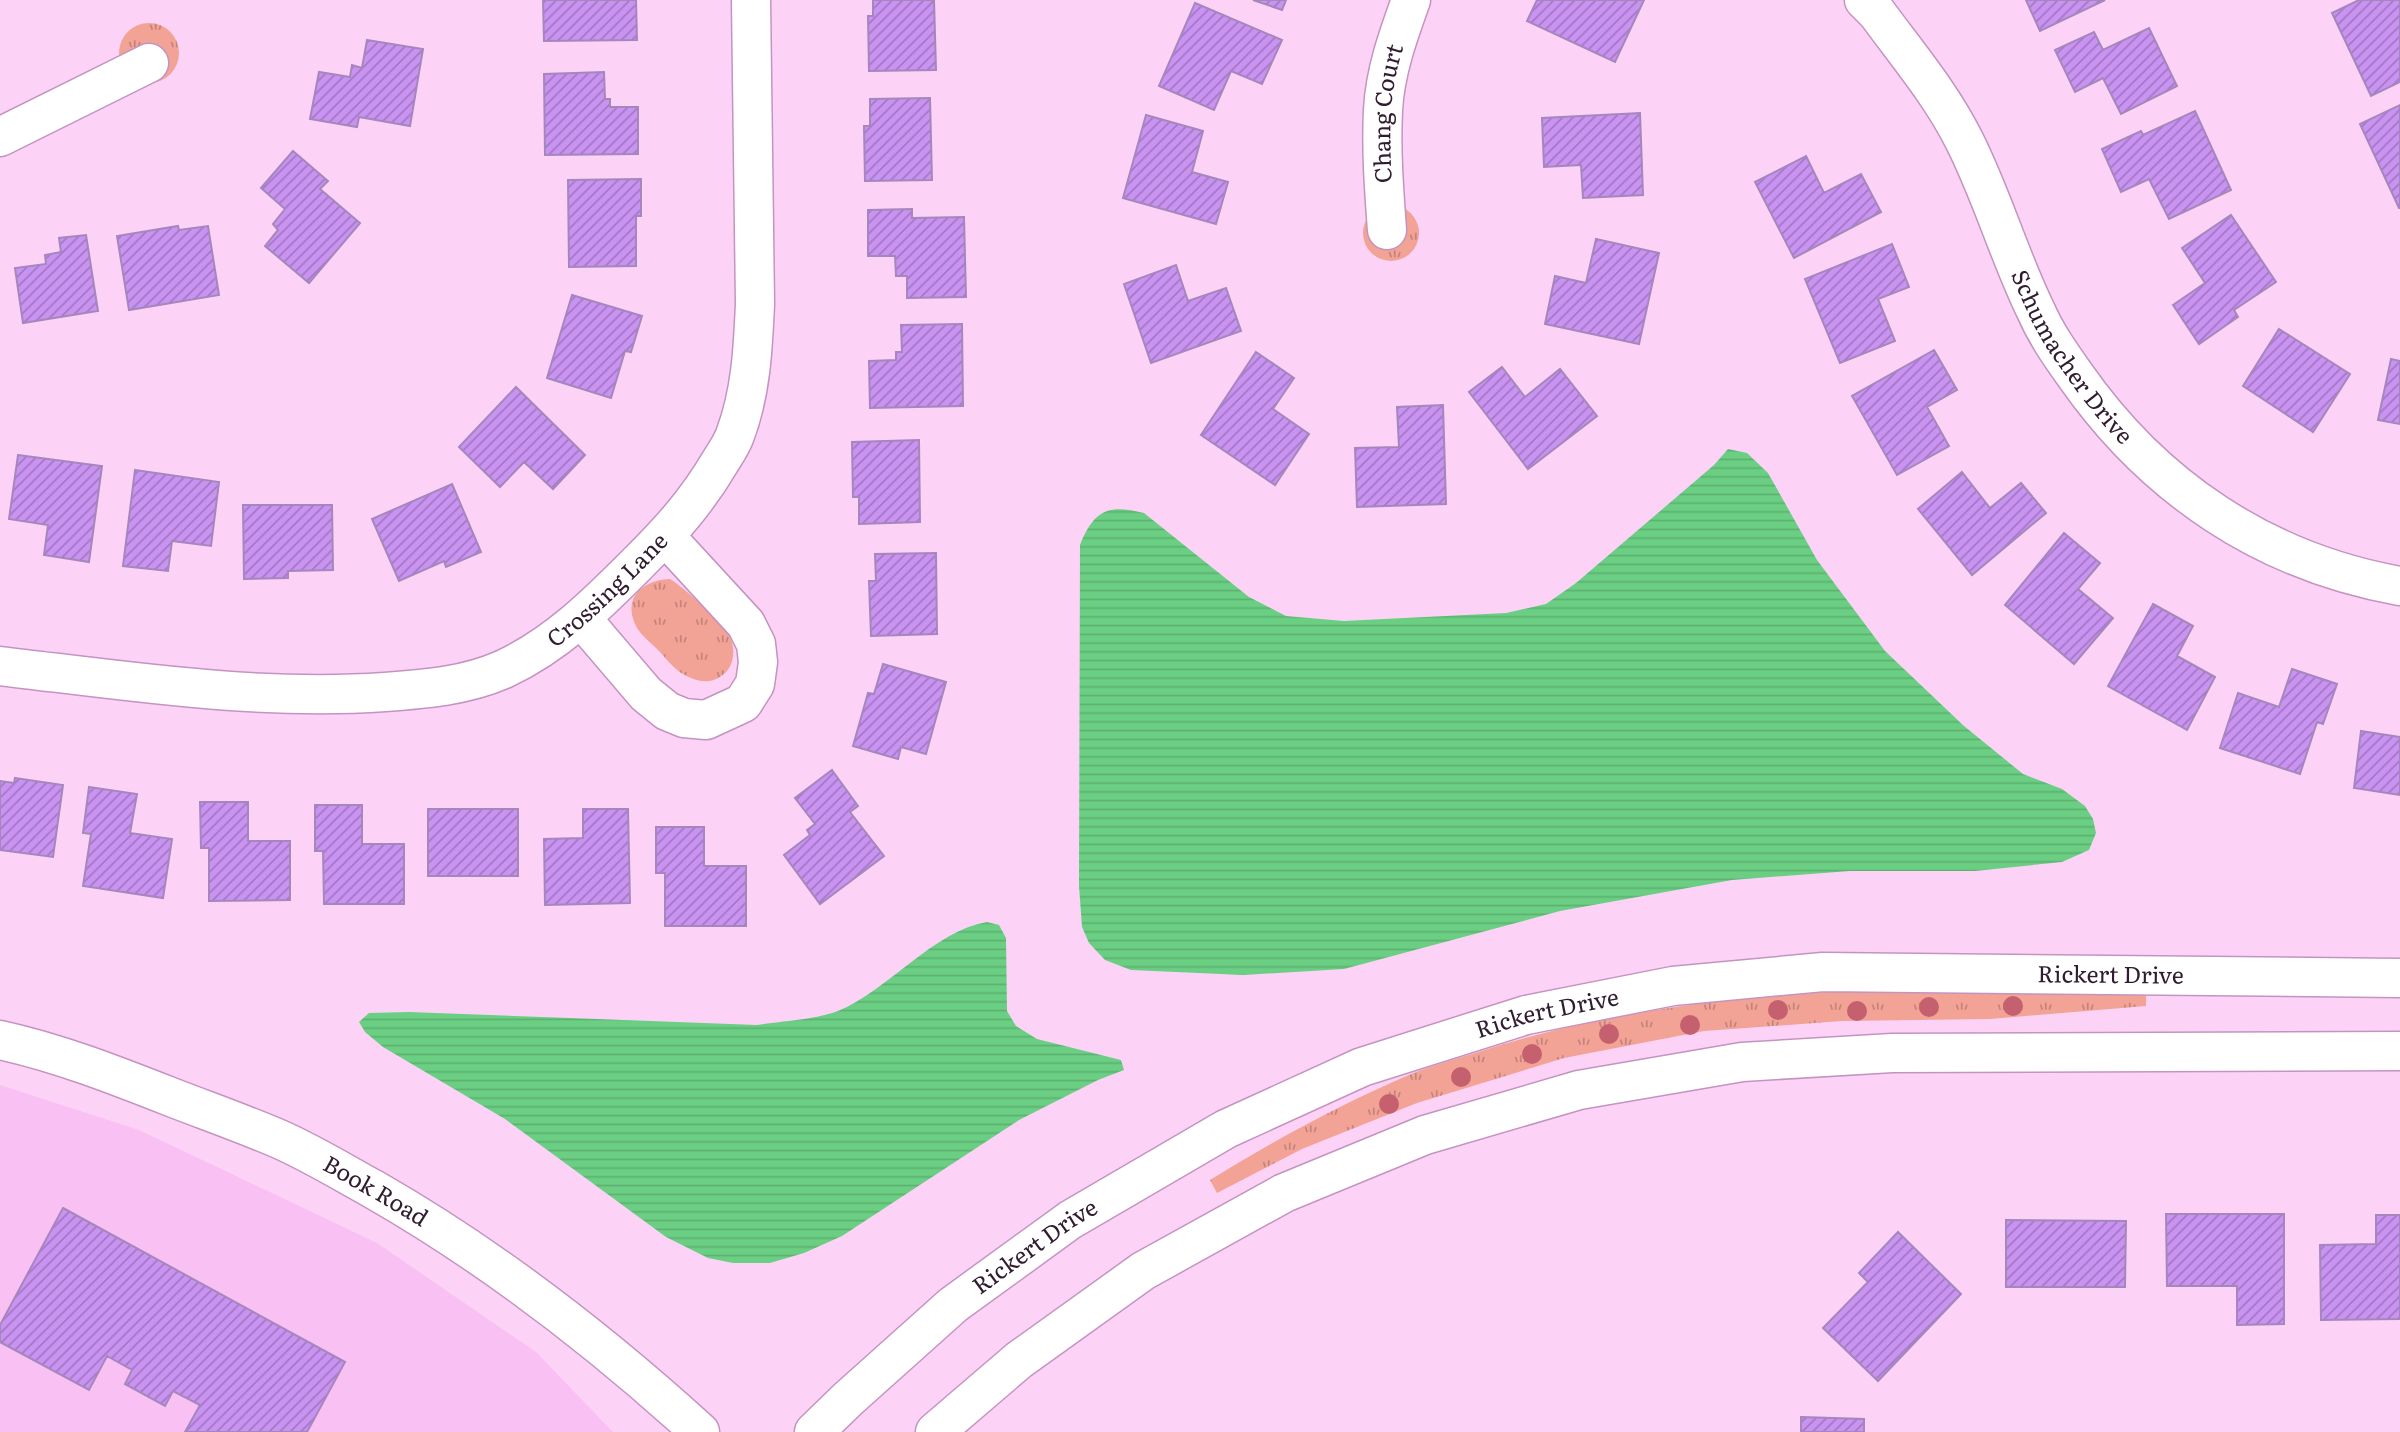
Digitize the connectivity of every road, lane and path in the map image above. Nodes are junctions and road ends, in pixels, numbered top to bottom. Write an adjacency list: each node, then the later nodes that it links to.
1 (751, 0): 7 (street, Crossing Lane)
2 (1411, 0): 6 (street, Chang Court)
3 (1864, 0): 8 (street, Schumacher Drive)
4 (149, 63): 5 (street)
5 (0, 137)
6 (1387, 230)
7 (665, 537): 9 (street, Crossing Lane); 9 (street)
8 (2400, 586)
9 (582, 619): 10 (street, Crossing Lane)
10 (0, 666)
11 (2400, 978): 15 (street, Rickert Drive)
12 (0, 1040): 14 (street, Book Road)
13 (2400, 1051): 16 (street)
14 (699, 1432)
15 (814, 1432)
16 (935, 1432)

